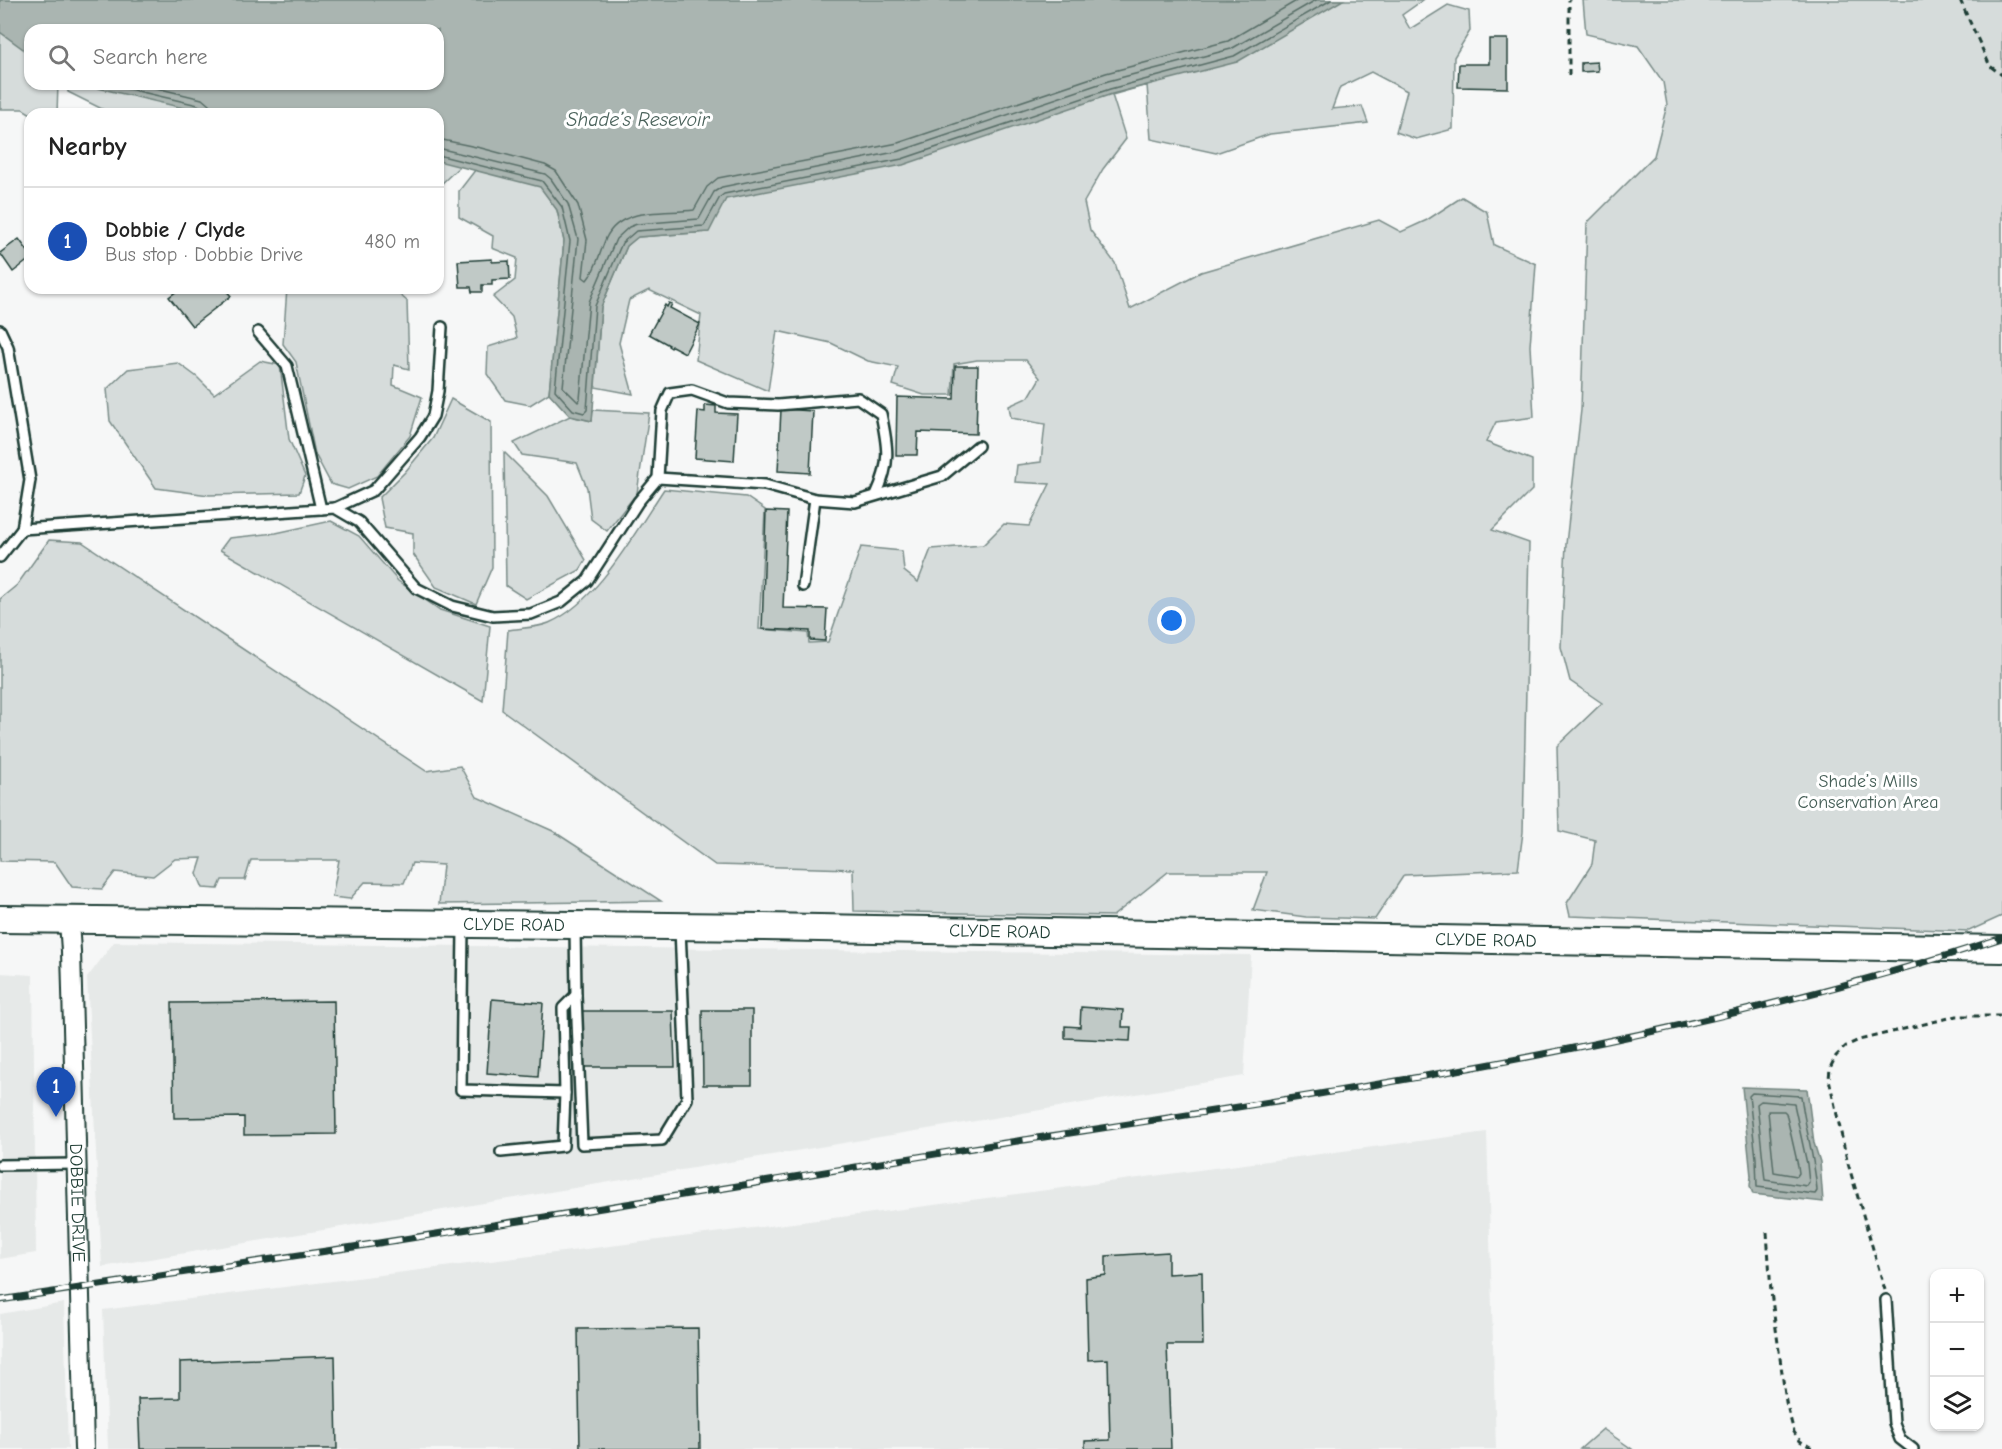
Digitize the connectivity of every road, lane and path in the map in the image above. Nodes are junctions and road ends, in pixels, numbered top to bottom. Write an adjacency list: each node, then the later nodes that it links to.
1 (1569, 0): 3 (path)
2 (1960, 0): 4 (path)
3 (1569, 75)
4 (2002, 75)
5 (442, 327): 13 (lane)
6 (0, 330): 8 (lane)
7 (258, 332): 14 (lane)
8 (4, 348): 15 (lane)
9 (978, 446): 11 (lane)
10 (658, 478): 11 (lane); 12 (lane); 13 (lane)
11 (876, 495): 12 (lane)
12 (815, 500): 17 (lane)
13 (335, 508): 14 (lane)
14 (321, 509): 15 (lane)
15 (22, 529): 16 (lane)
16 (0, 557)
17 (803, 586)
18 (0, 920): 19 (main road, CLYDE ROAD)
19 (69, 921): 20 (main road, CLYDE ROAD); 28 (street, DOBBIE DRIVE)
20 (463, 924): 21 (main road, CLYDE ROAD); 26 (lane)
21 (575, 924): 22 (main road, CLYDE ROAD); 24 (lane)
22 (680, 926): 23 (main road, CLYDE ROAD); 24 (lane)
23 (2002, 949)
24 (576, 995): 26 (lane)
25 (2002, 1016): 31 (path)
26 (565, 1094): 27 (lane)
27 (501, 1152)
28 (76, 1164): 29 (lane); 32 (street, DOBBIE DRIVE)
29 (0, 1165)
30 (1767, 1232): 33 (path)
31 (1886, 1300): 34 (lane)
32 (84, 1449)
33 (1814, 1449)
34 (1913, 1449)

